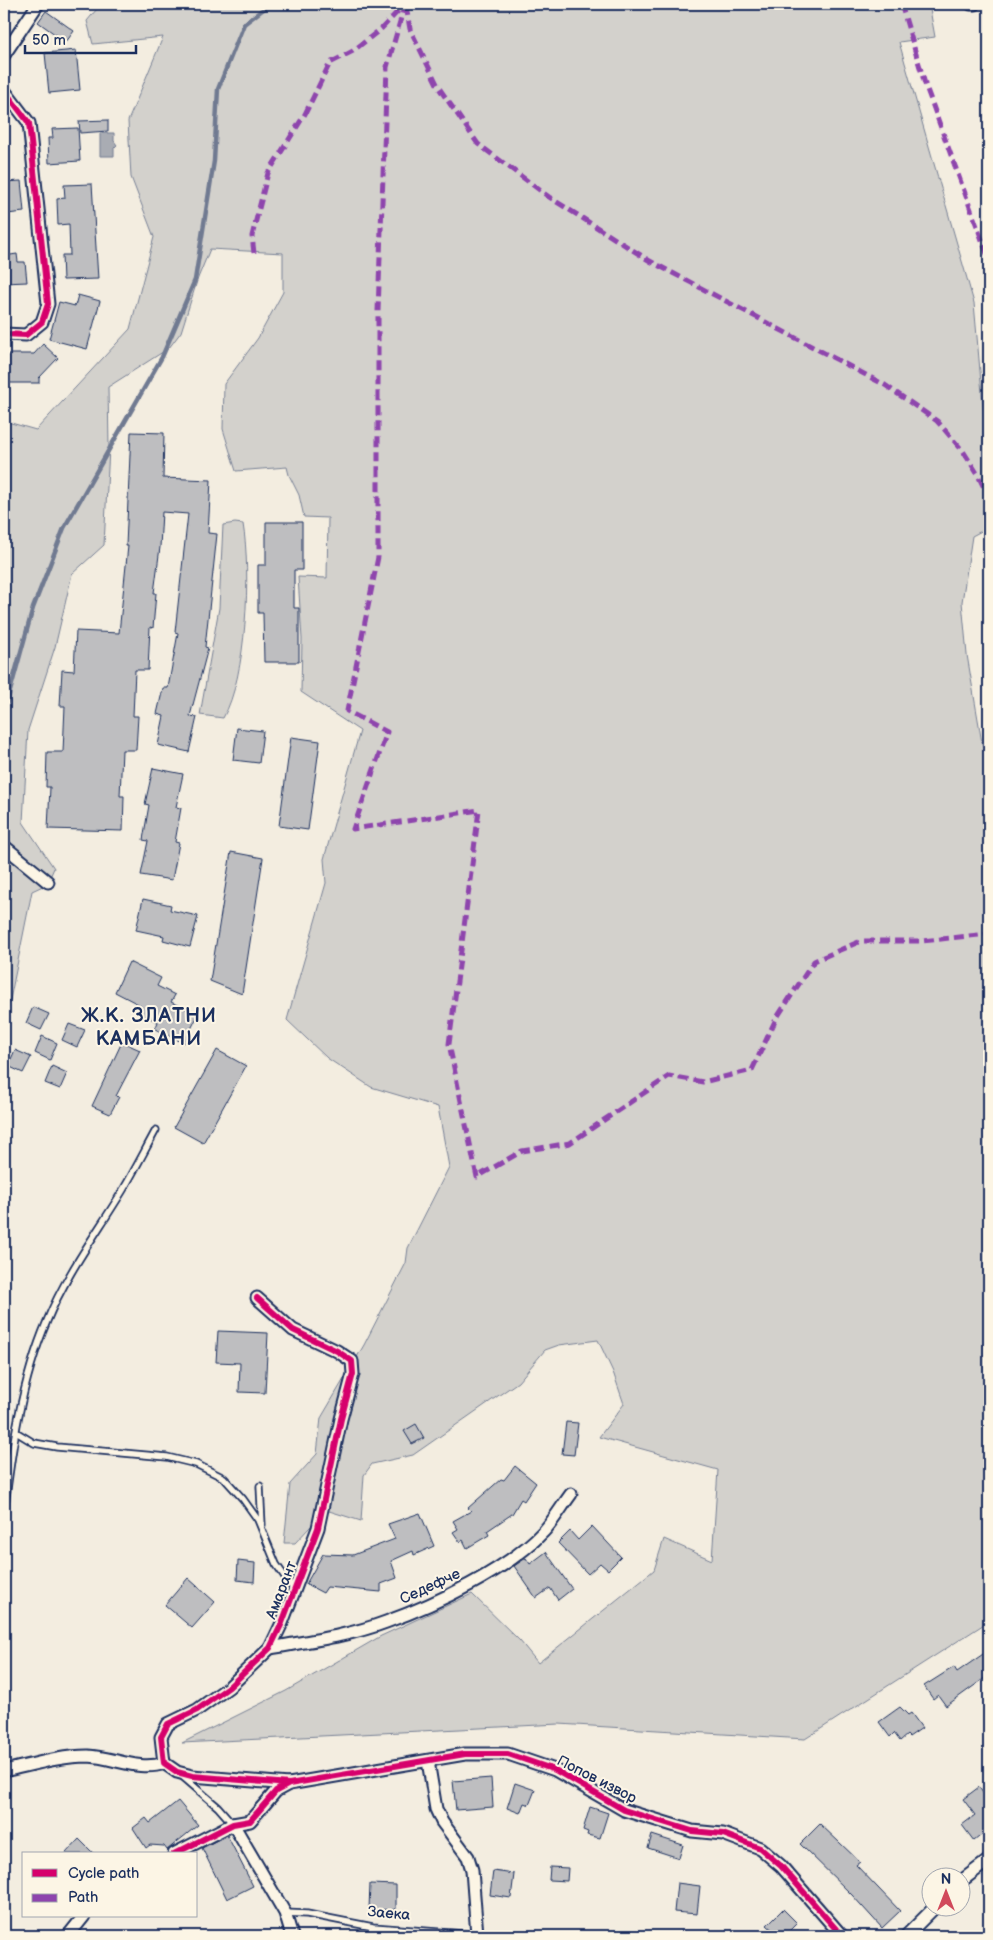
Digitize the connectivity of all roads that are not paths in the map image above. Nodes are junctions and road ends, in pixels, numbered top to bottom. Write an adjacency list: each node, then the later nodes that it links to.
1 (38, 4): 2 (street)
2 (4, 55)
3 (4, 90): 4 (street)
4 (4, 334)
5 (4, 846): 6 (street)
6 (48, 882)
7 (156, 1130): 9 (lane)
8 (257, 1298): 14 (street, Амарант)
9 (16, 1432): 12 (lane); 13 (lane)
10 (260, 1486): 13 (lane)
11 (571, 1494): 15 (street, Седефче)
12 (4, 1513)
13 (262, 1530): 14 (lane)
14 (294, 1590): 15 (street, Амарант)
15 (270, 1648): 17 (street, Амарант)
16 (428, 1761): 20 (street, Попов извор); 28 (street); 32 (street, Попов извор)
17 (164, 1763): 18 (street); 19 (street)
18 (4, 1771)
19 (178, 1772): 20 (street); 21 (lane)
20 (289, 1784): 21 (street, Попов извор)
21 (233, 1824): 22 (street, Попов извор); 25 (street)
22 (178, 1852)
23 (989, 1860): 24 (street)
24 (970, 1874)
25 (285, 1913): 28 (lane, Заека); 30 (street)
26 (82, 1918): 29 (street)
27 (924, 1918): 33 (street)
28 (477, 1935): 31 (street, Заека)
29 (68, 1936)
30 (292, 1936)
31 (492, 1936)
32 (842, 1936)
33 (906, 1936)

